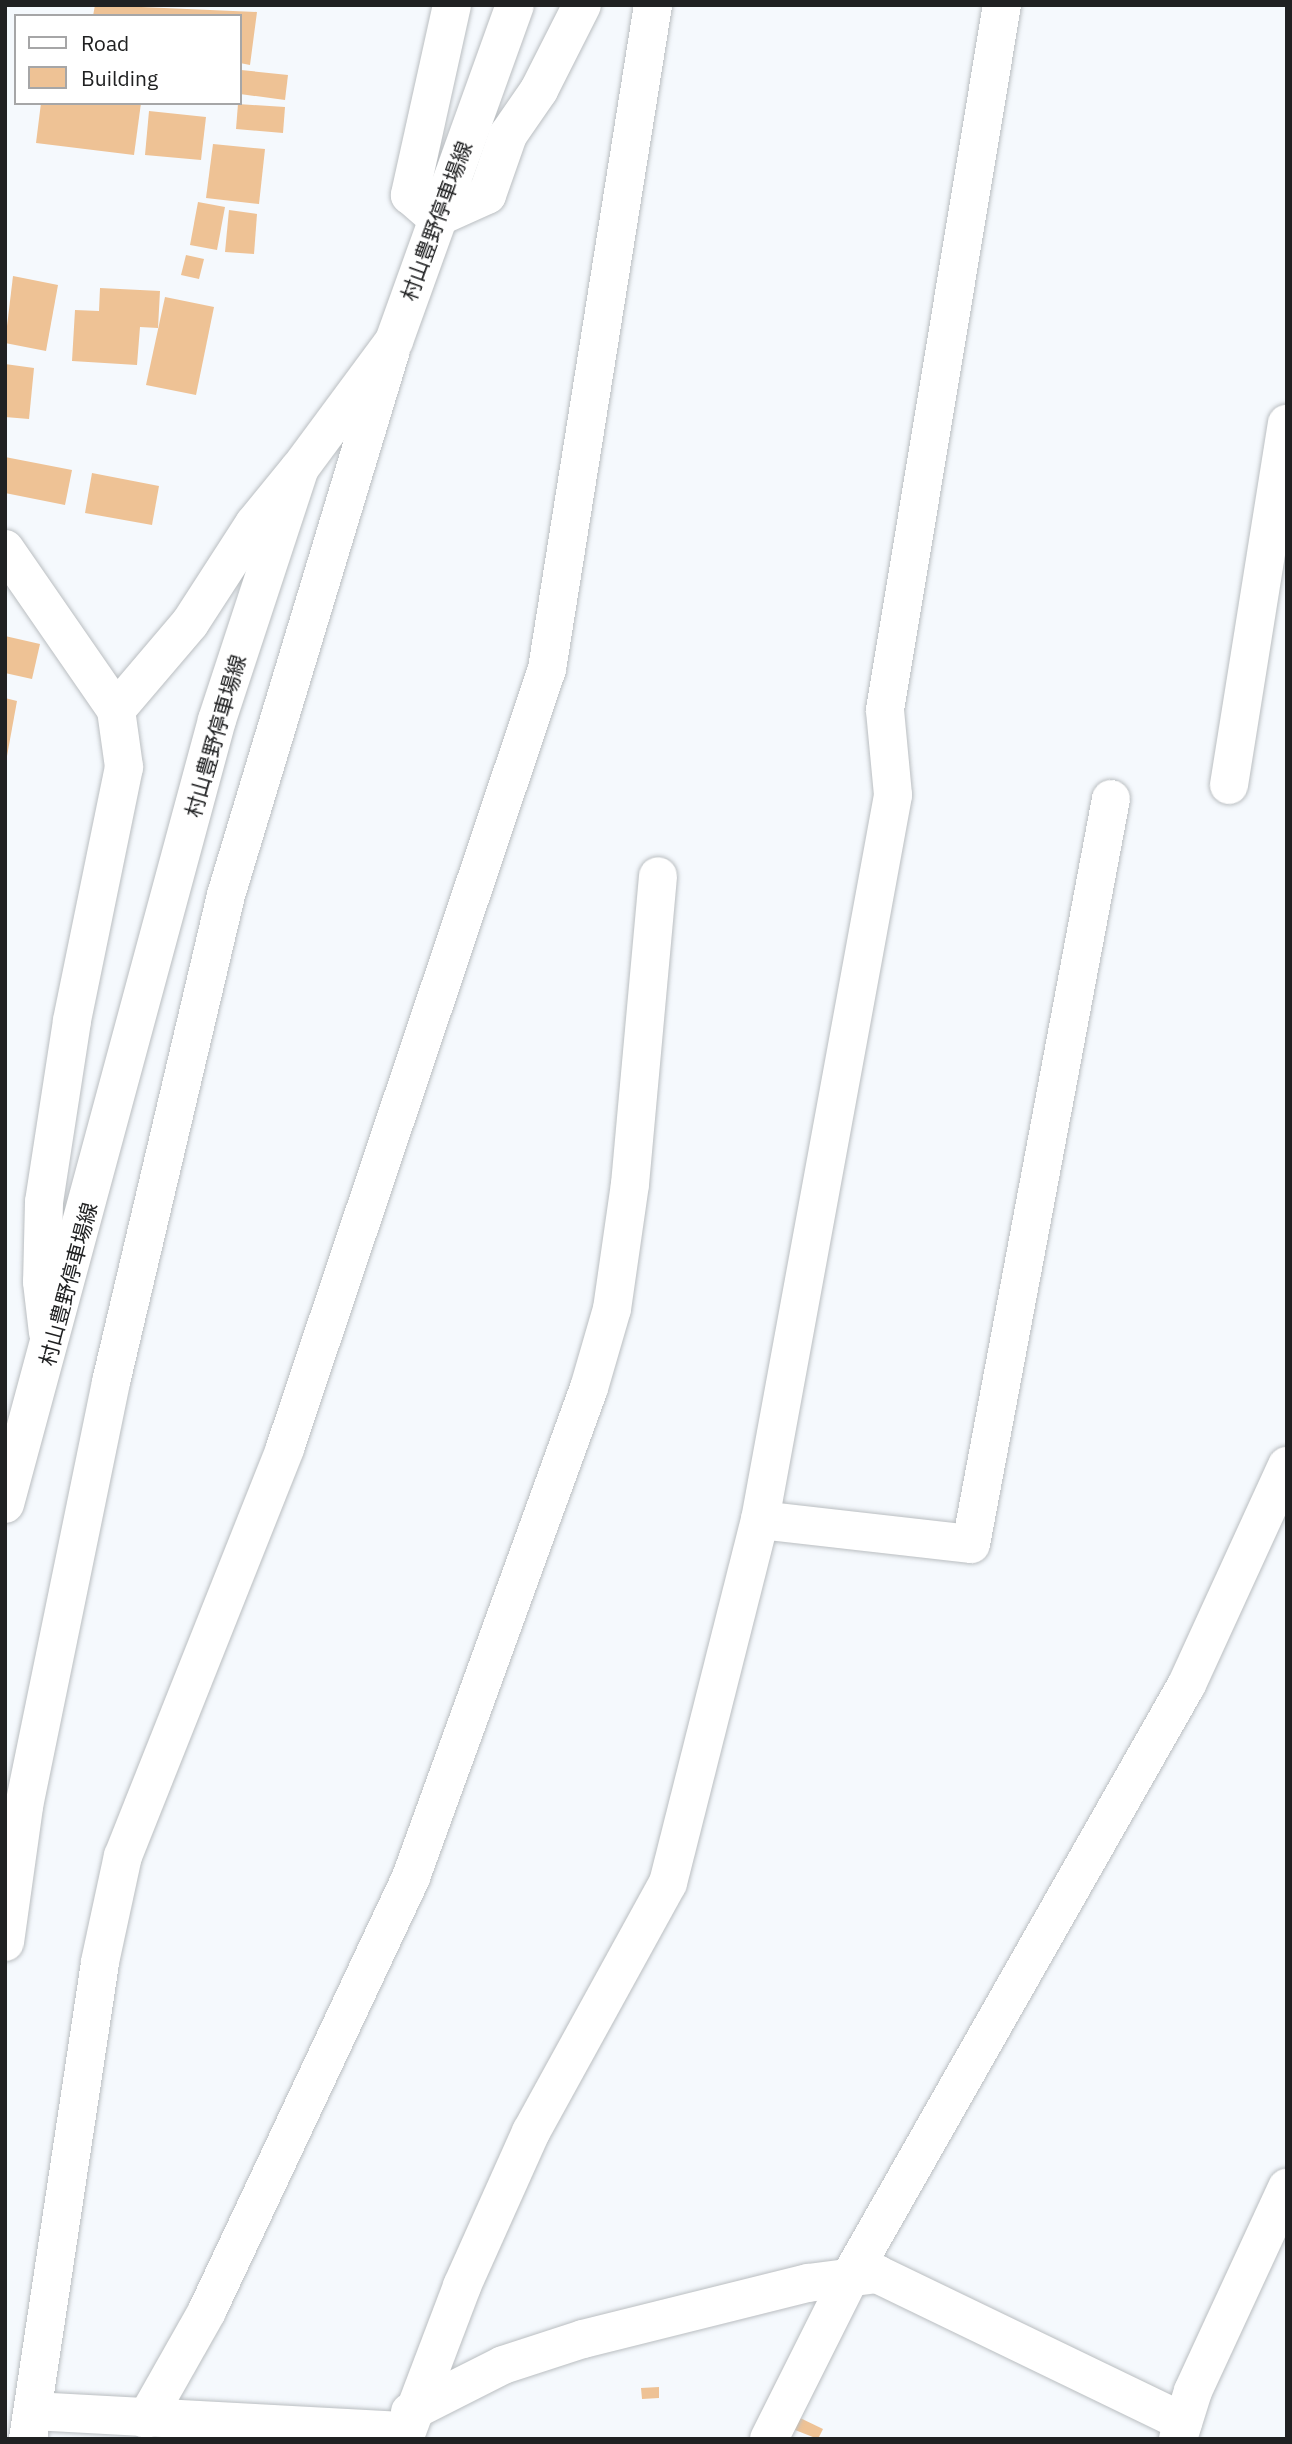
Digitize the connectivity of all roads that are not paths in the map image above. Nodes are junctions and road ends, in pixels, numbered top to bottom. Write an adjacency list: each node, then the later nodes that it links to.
1 (452, 5): 6 (street)
2 (514, 5): 6 (street, 村山豊野停車場線)
3 (582, 5): 6 (street)
4 (653, 5): 23 (street)
5 (1002, 5): 18 (street)
6 (436, 218): 7 (street, 村山豊野停車場線)
7 (394, 341): 9 (street, 村山豊野停車場線); 19 (street)
8 (1287, 424): 12 (street)
9 (300, 468): 11 (street); 15 (street, 村山豊野停車場線)
10 (5, 549): 11 (street)
11 (116, 710): 15 (street)
12 (1229, 785)
13 (1111, 799): 18 (street)
14 (658, 876): 22 (street)
15 (51, 1352): 17 (street, 村山豊野停車場線)
16 (1287, 1466): 21 (street)
17 (5, 1504)
18 (760, 1520): 24 (street)
19 (5, 1942)
20 (1287, 2188): 25 (street)
21 (850, 2277): 24 (street); 25 (street); 26 (street)
22 (146, 2419): 23 (street); 24 (street)
23 (30, 2425)
24 (407, 2427)
25 (1180, 2430)
26 (769, 2439)

